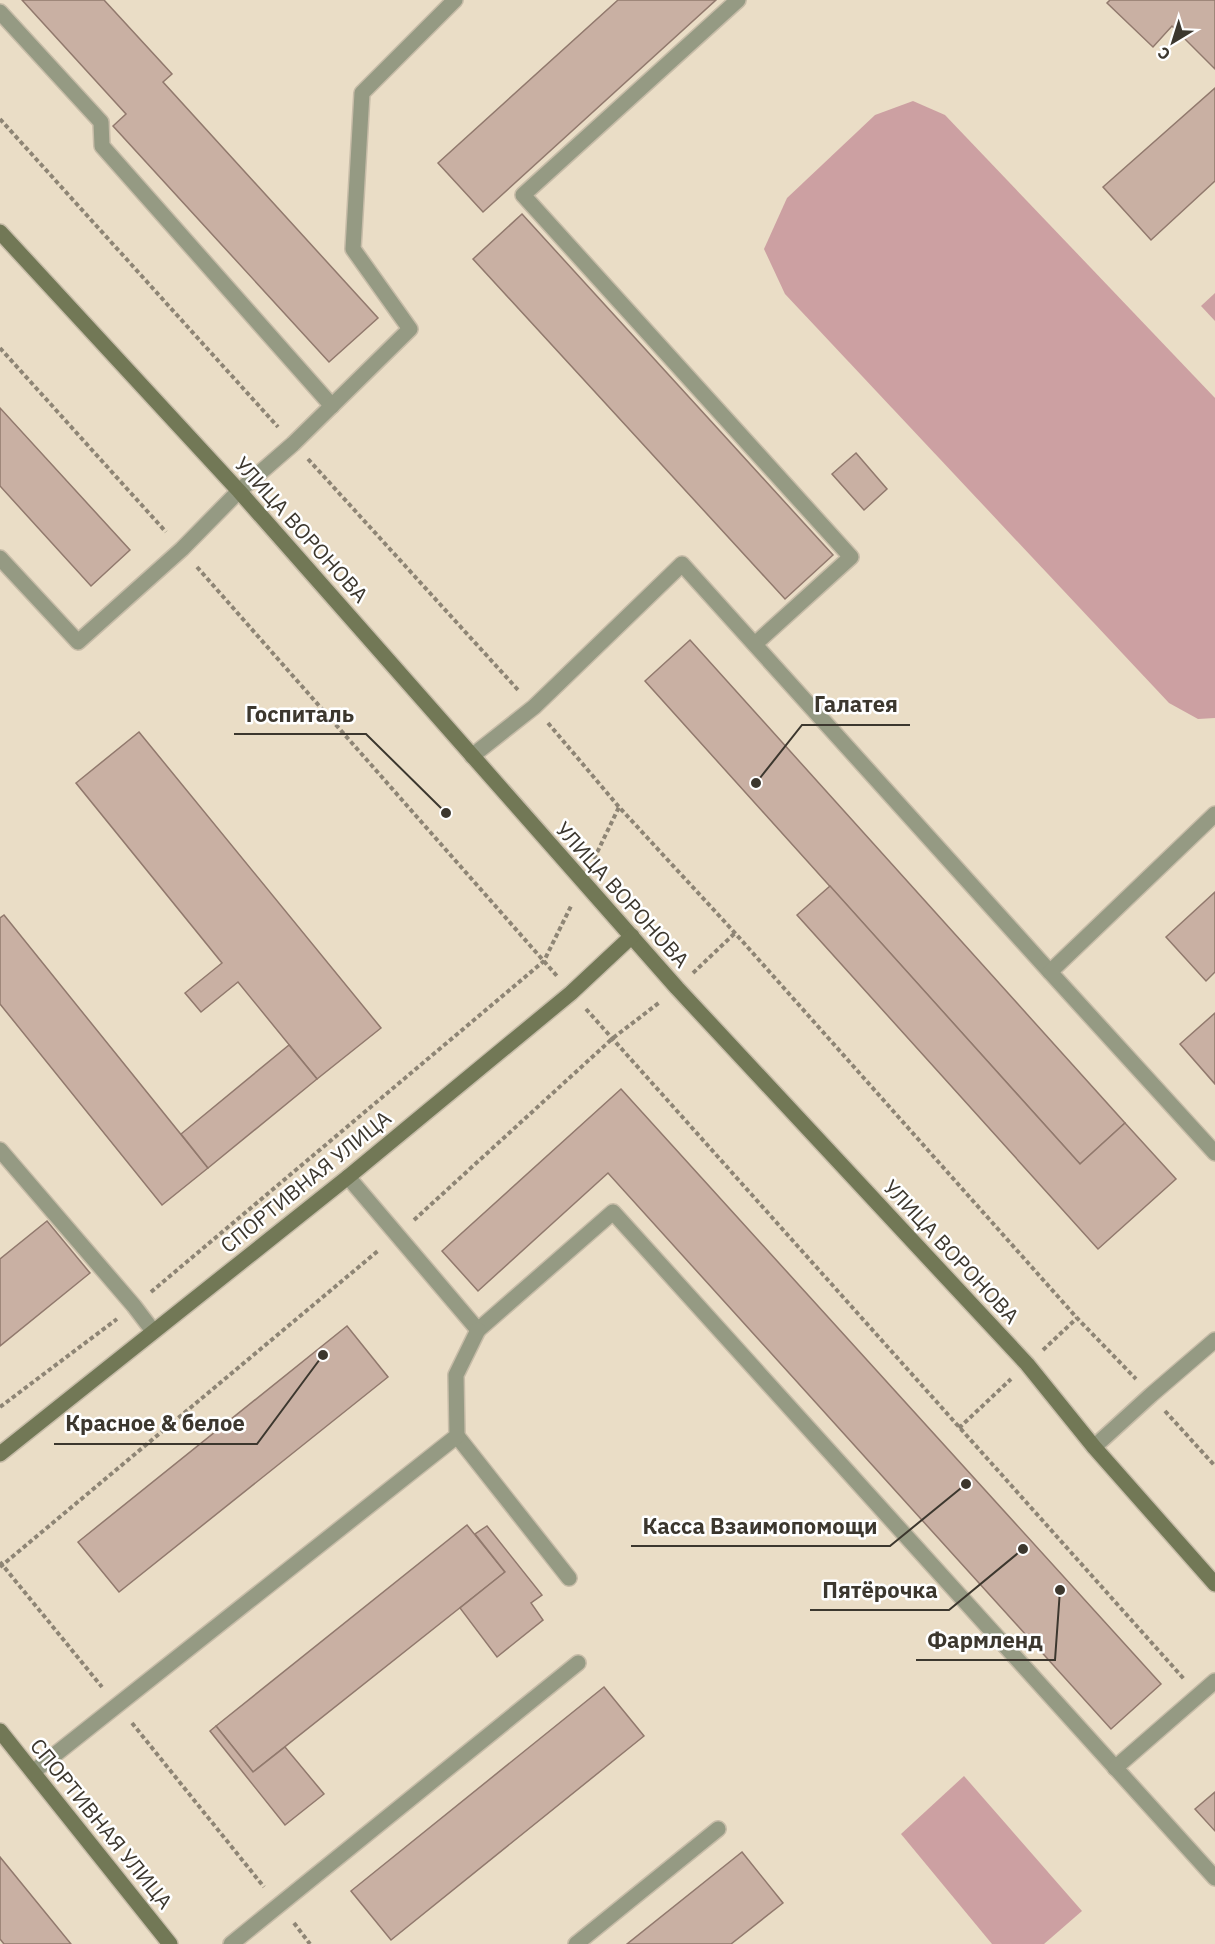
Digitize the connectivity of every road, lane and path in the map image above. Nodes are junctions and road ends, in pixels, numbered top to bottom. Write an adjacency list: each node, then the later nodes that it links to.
1 (455, 0): 7 (lane)
2 (738, 0): 12 (lane)
3 (0, 12): 7 (lane)
4 (0, 119): 8 (path)
5 (0, 232): 9 (street, УЛИЦА ВОРОНОВА)
6 (0, 348): 10 (path)
7 (332, 406): 8 (lane)
8 (293, 444): 9 (lane); 13 (path)
9 (239, 491): 10 (lane); 14 (street, УЛИЦА ВОРОНОВА)
10 (182, 549): 11 (lane); 18 (path)
11 (0, 558)
12 (755, 644): 13 (lane); 19 (lane)
13 (534, 707): 14 (lane); 16 (path)
14 (472, 756): 17 (street, УЛИЦА ВОРОНОВА)
15 (1215, 814): 19 (lane)
16 (735, 933): 20 (path); 31 (path)
17 (632, 936): 20 (street, УЛИЦА ВОРОНОВА); 21 (street, СПОРТИВНАЯ УЛИЦА)
18 (544, 961): 21 (path); 27 (path)
19 (1050, 972): 24 (lane)
20 (677, 988): 22 (path); 34 (street, УЛИЦА ВОРОНОВА)
21 (571, 993): 22 (path); 25 (street, СПОРТИВНАЯ УЛИЦА)
22 (613, 1038): 26 (path); 42 (path)
23 (0, 1150): 27 (lane)
24 (1215, 1153)
25 (348, 1177): 26 (lane); 29 (street, СПОРТИВНАЯ УЛИЦА)
26 (398, 1234): 28 (lane); 37 (path)
27 (134, 1306): 29 (lane); 32 (path)
28 (478, 1330): 33 (lane); 45 (lane)
29 (153, 1331): 35 (street, СПОРТИВНАЯ УЛИЦА)
30 (1215, 1340): 31 (lane)
31 (1151, 1395): 34 (lane); 36 (path)
32 (0, 1407)
33 (457, 1436): 38 (lane); 43 (lane)
34 (1094, 1447): 39 (street, УЛИЦА ВОРОНОВА)
35 (0, 1454)
36 (1215, 1466)
37 (1, 1565): 43 (path)
38 (569, 1578)
39 (1215, 1584)
40 (578, 1663): 49 (lane)
41 (1215, 1681): 42 (lane)
42 (1198, 1696): 45 (lane)
43 (117, 1705): 46 (lane); 49 (path)
44 (0, 1731): 46 (street, СПОРТИВНАЯ УЛИЦА)
45 (1115, 1768): 48 (lane)
46 (33, 1772): 50 (street, СПОРТИВНАЯ УЛИЦА)
47 (718, 1829): 53 (lane)
48 (1215, 1878)
49 (279, 1905): 51 (lane); 52 (path)
50 (170, 1944)
51 (231, 1944)
52 (310, 1944)
53 (576, 1944)

